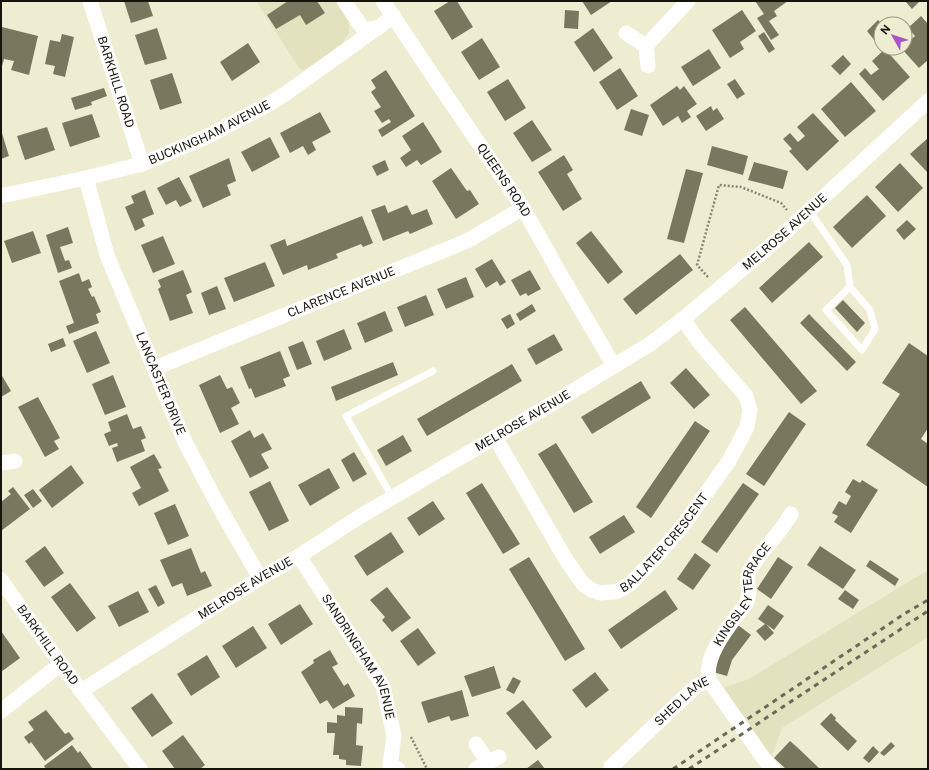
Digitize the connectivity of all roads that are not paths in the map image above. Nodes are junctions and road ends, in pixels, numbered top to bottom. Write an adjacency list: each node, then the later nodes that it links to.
1 (90, 1): 11 (street, BARKHILL ROAD)
2 (344, 1): 6 (street)
3 (383, 1): 5 (street, QUEENS ROAD)
4 (688, 1): 8 (street)
5 (394, 16): 6 (street, BUCKINGHAM AVENUE); 14 (street, QUEENS ROAD)
6 (367, 33): 11 (street, BUCKINGHAM AVENUE)
7 (626, 33): 8 (street)
8 (646, 46): 9 (street)
9 (648, 66)
10 (928, 101): 15 (street, MELROSE AVENUE)
11 (142, 164): 12 (street, BUCKINGHAM AVENUE)
12 (86, 178): 13 (street, BUCKINGHAM AVENUE); 19 (street, LANCASTER DRIVE)
13 (1, 196)
14 (523, 208): 18 (street, QUEENS ROAD); 19 (street, CLARENCE AVENUE)
15 (809, 210): 16 (lane); 17 (street, MELROSE AVENUE)
16 (850, 287): 16 (lane)
17 (683, 319): 18 (street, MELROSE AVENUE); 21 (street, BALLATER CRESCENT)
18 (614, 366): 21 (street, MELROSE AVENUE)
19 (155, 368): 25 (street, LANCASTER DRIVE)
20 (433, 371): 22 (lane)
21 (495, 438): 22 (street, MELROSE AVENUE)
22 (392, 497): 24 (street, MELROSE AVENUE)
23 (790, 514): 28 (street, KINGSLEY TERRACE)
24 (299, 556): 25 (street, MELROSE AVENUE); 36 (street, SANDRINGHAM AVENUE)
25 (260, 578): 29 (street, MELROSE AVENUE)
26 (1, 580): 27 (street, BARKHILL ROAD)
27 (61, 664): 29 (street, BARKHILL ROAD); 30 (street)
28 (714, 686): 33 (street, SHED LANE); 35 (street, SHED LANE)
29 (81, 691): 37 (street)
30 (1, 711)
31 (476, 744): 34 (street)
32 (499, 757): 34 (street)
33 (768, 764)
34 (481, 767)
35 (611, 767)
36 (392, 768)
37 (140, 769)

